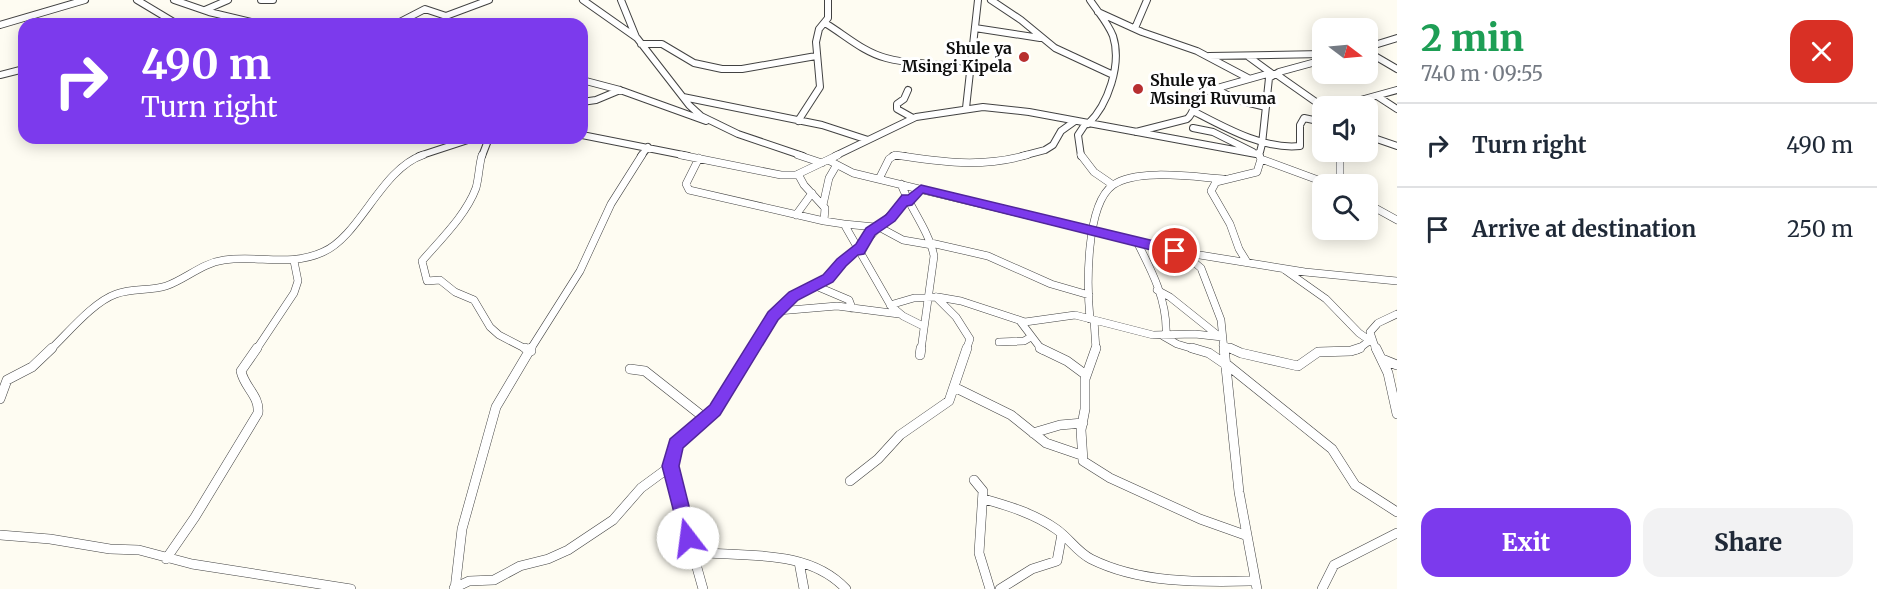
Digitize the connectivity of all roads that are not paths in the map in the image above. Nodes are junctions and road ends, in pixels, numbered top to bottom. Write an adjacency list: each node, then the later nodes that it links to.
1 (85, 0): 17 (street)
2 (137, 0): 18 (street)
3 (174, 0): 15 (street)
4 (228, 0): 15 (street)
5 (261, 0): 6 (street)
6 (273, 0)
7 (489, 0): 20 (street)
8 (583, 0): 28 (street)
9 (621, 0): 28 (street)
10 (828, 0): 22 (street)
11 (978, 0): 24 (street)
12 (991, 0): 26 (street)
13 (1090, 0): 16 (street)
14 (1147, 0): 25 (street)
15 (205, 10): 19 (street)
16 (1098, 12): 25 (street); 39 (street)
17 (24, 18)
18 (167, 18)
19 (236, 18)
20 (407, 18)
21 (18, 20): 23 (street)
22 (825, 23): 31 (street); 38 (street)
23 (0, 25)
24 (975, 28): 26 (street); 38 (street)
25 (1135, 28): 32 (street)
26 (1040, 38): 39 (street)
27 (1397, 38): 29 (street)
28 (639, 41): 31 (street); 49 (street)
29 (1378, 46)
30 (1312, 54): 33 (street)
31 (816, 56): 60 (street)
32 (1207, 56): 33 (street); 42 (street)
33 (1248, 57): 40 (street)
34 (1378, 57): 36 (street)
35 (1312, 63): 40 (street)
36 (1397, 69)
37 (18, 70): 41 (street)
38 (969, 71): 54 (street)
39 (1112, 74): 63 (street)
40 (1274, 74): 42 (street); 51 (street); 53 (street)
41 (0, 75)
42 (1248, 78): 44 (street)
43 (588, 82): 45 (street)
44 (1214, 88): 53 (street); 56 (street)
45 (620, 90): 52 (street); 62 (street)
46 (908, 90): 57 (street)
47 (1397, 90): 48 (street)
48 (1377, 96)
49 (683, 97): 60 (street); 62 (street)
50 (1378, 97): 55 (street)
51 (1312, 100)
52 (588, 101)
53 (1266, 107): 69 (street)
54 (966, 108): 57 (street); 61 (street)
55 (1397, 109)
56 (1193, 111): 59 (street); 69 (street)
57 (913, 118): 68 (street)
58 (1312, 118): 69 (street)
59 (1187, 119): 64 (street); 65 (street)
60 (798, 121): 68 (street)
61 (1075, 121): 63 (street); 81 (street)
62 (712, 122): 77 (street)
63 (1087, 123): 65 (street); 84 (street)
64 (1193, 128): 72 (street); 75 (street)
65 (1132, 133): 72 (street)
66 (588, 136): 74 (street)
67 (1378, 139): 73 (street)
68 (868, 140): 77 (street)
69 (1262, 141): 75 (street)
70 (456, 144): 100 (street)
71 (487, 144): 121 (street)
72 (1202, 145): 75 (street)
73 (1397, 146)
74 (648, 147): 76 (street); 121 (street)
75 (1259, 156): 80 (street); 82 (street)
76 (699, 158): 79 (street); 90 (street)
77 (825, 161): 78 (street); 79 (street)
78 (836, 166): 81 (street); 88 (street)
79 (798, 174): 86 (street)
80 (1312, 177)
81 (879, 179): 83 (street)
82 (1223, 179): 84 (street); 101 (street)
83 (901, 184): 85 (street); 87 (street)
84 (1113, 184): 95 (street)
85 (921, 189): 87 (street); 95 (street)
86 (812, 193): 88 (street); 90 (street)
87 (907, 200): 94 (street); 97 (street)
88 (823, 205): 92 (street)
89 (1378, 210): 91 (street)
90 (796, 215): 92 (street)
91 (1397, 220)
92 (824, 221): 93 (street)
93 (844, 224): 94 (street); 98 (street)
94 (876, 227): 97 (street); 98 (street)
95 (1094, 232): 96 (street); 106 (street)
96 (1137, 242): 99 (street); 105 (street)
97 (932, 244): 106 (street); 107 (street)
98 (858, 250): 104 (street); 108 (street)
99 (1175, 251): 101 (street); 118 (street)
100 (294, 261): 129 (street); 146 (street)
101 (1247, 262): 102 (street)
102 (1283, 268): 103 (street); 120 (street)
103 (1397, 281)
104 (816, 286): 109 (street); 110 (street)
105 (1157, 290): 116 (street); 118 (street)
106 (1089, 295): 113 (street)
107 (932, 296): 108 (street); 114 (street); 115 (street); 128 (street)
108 (890, 305): 111 (street)
109 (852, 308): 110 (street); 111 (street)
110 (778, 311): 132 (street)
111 (900, 314): 115 (street)
112 (1397, 314): 120 (street)
113 (1092, 319): 114 (street); 116 (street); 127 (street)
114 (1020, 321): 117 (street)
115 (923, 326): 122 (street)
116 (1165, 336): 118 (street); 124 (street)
117 (1031, 337): 119 (street); 127 (street)
118 (1222, 340): 120 (street); 124 (street)
119 (999, 342)
120 (1372, 342): 123 (street)
121 (531, 351): 149 (street)
122 (920, 355)
123 (1382, 359): 125 (street); 130 (street)
124 (1225, 363): 140 (street); 144 (street)
125 (1397, 365)
126 (630, 369): 132 (street)
127 (1086, 375): 133 (street)
128 (954, 387): 134 (street); 138 (street)
129 (0, 399)
130 (1395, 401): 131 (street)
131 (1397, 414)
132 (706, 419): 136 (street)
133 (1083, 423): 134 (street); 135 (street)
134 (1033, 433): 135 (street)
135 (1081, 455): 144 (street)
136 (670, 466): 145 (street); 149 (street)
137 (974, 480): 139 (street)
138 (850, 481)
139 (984, 499): 142 (street); 154 (street)
140 (1397, 512)
141 (1397, 533): 156 (street)
142 (1062, 534): 148 (street); 155 (street)
143 (0, 535): 146 (street)
144 (1245, 535): 148 (street)
145 (692, 552): 147 (street); 151 (street)
146 (166, 559): 150 (street)
147 (799, 562): 152 (street); 153 (street)
148 (1256, 585)
149 (454, 588)
150 (351, 589)
151 (703, 589)
152 (804, 589)
153 (846, 589)
154 (990, 589)
155 (1000, 589)
156 (1322, 589)

